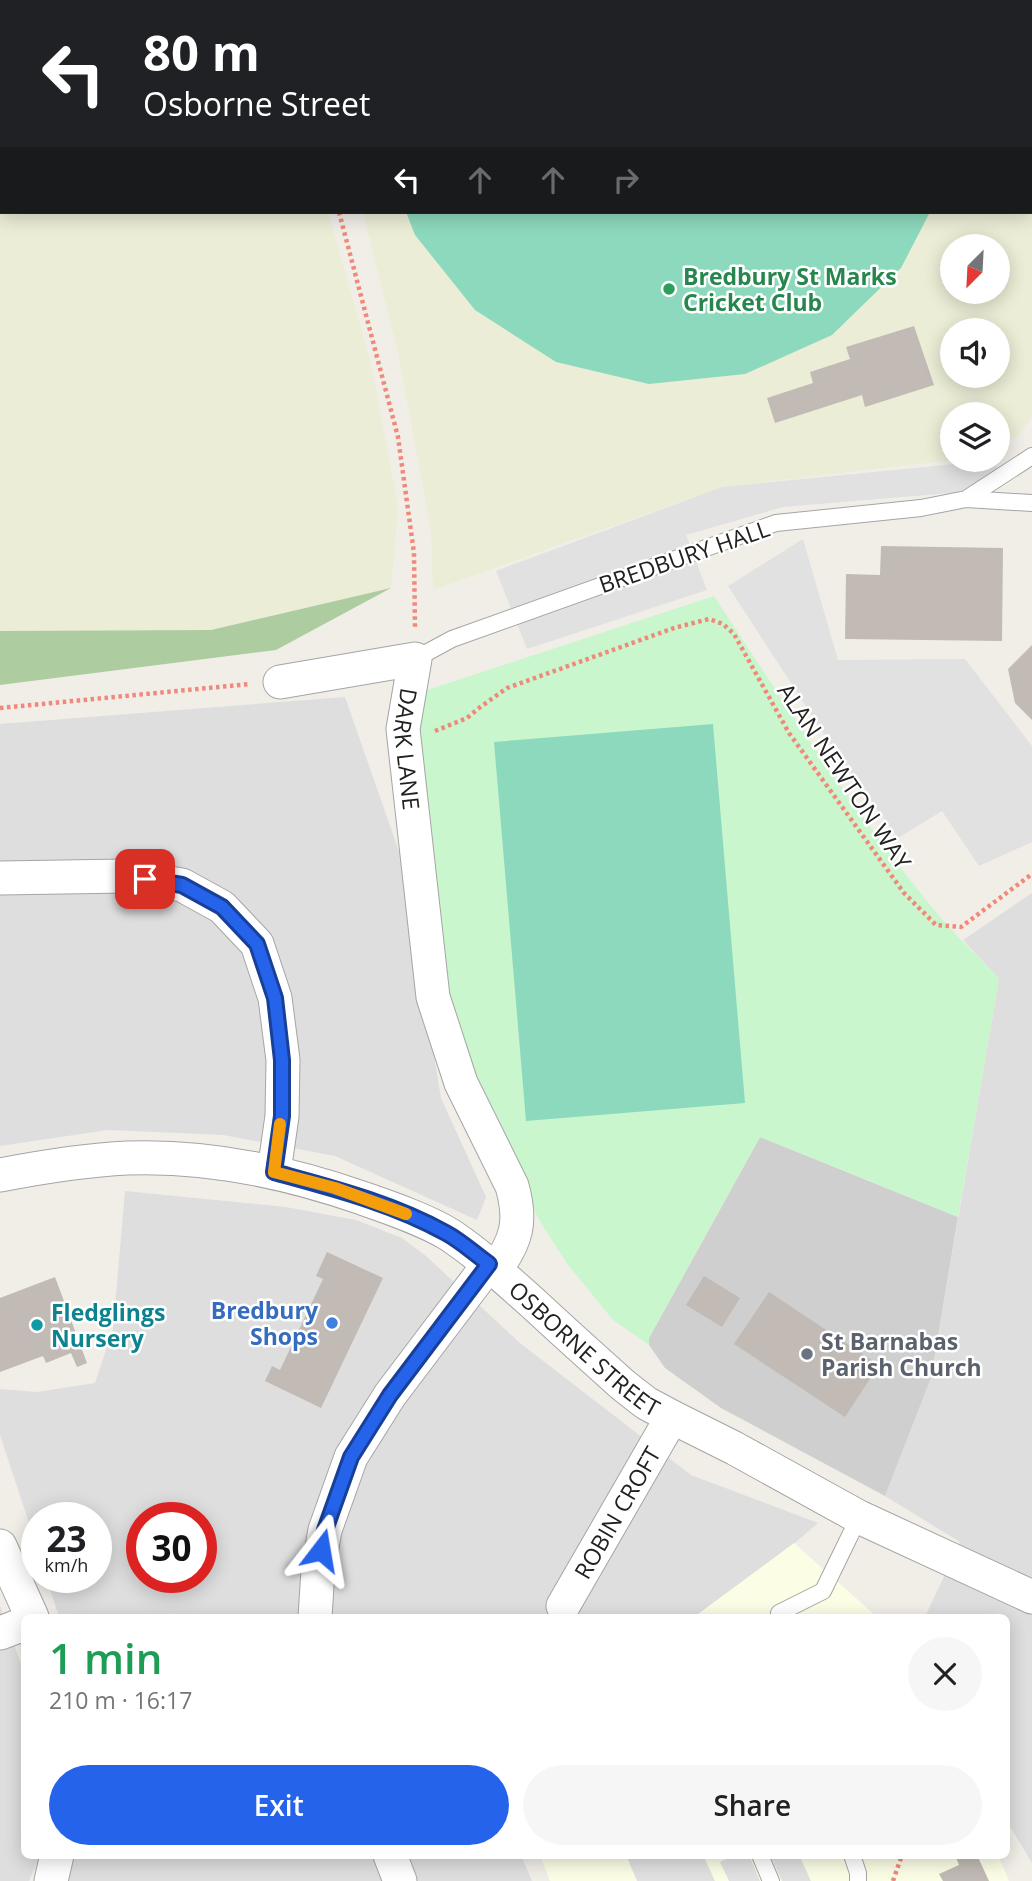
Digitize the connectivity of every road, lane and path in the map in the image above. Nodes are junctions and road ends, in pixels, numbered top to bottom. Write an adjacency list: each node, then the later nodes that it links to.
1 (340, 214): 5 (path, DARK LANE)
2 (1032, 456): 3 (lane, BREDBURY HALL)
3 (966, 499): 4 (lane, BREDBURY HALL); 5 (lane, BREDBURY HALL)
4 (1032, 503)
5 (415, 659): 6 (street); 8 (street, DARK LANE)
6 (280, 682): 7 (path)
7 (0, 708)
8 (403, 729): 9 (path, ALAN NEWTON WAY); 13 (street, DARK LANE)
9 (1032, 874)
10 (0, 878): 11 (street)
11 (274, 1172): 12 (street, OSBORNE STREET); 13 (street, OSBORNE STREET)
12 (0, 1175)
13 (492, 1267): 14 (street, OSBORNE STREET); 20 (street, DARK LANE)
14 (672, 1417): 15 (street, OSBORNE STREET); 18 (street, ROBIN CROFT)
15 (859, 1517): 17 (street, OSBORNE STREET); 21 (lane)
16 (0, 1546): 19 (street)
17 (1032, 1597)
18 (563, 1606)
19 (31, 1614)
20 (315, 1614)
21 (780, 1614)
22 (21, 1625): 23 (street)
23 (0, 1633)
24 (56, 1859): 29 (street)
25 (392, 1859): 30 (street)
26 (762, 1859): 31 (lane)
27 (853, 1859): 32 (lane)
28 (900, 1859): 33 (path)
29 (51, 1881)
30 (400, 1881)
31 (771, 1881)
32 (858, 1881)
33 (892, 1881)

